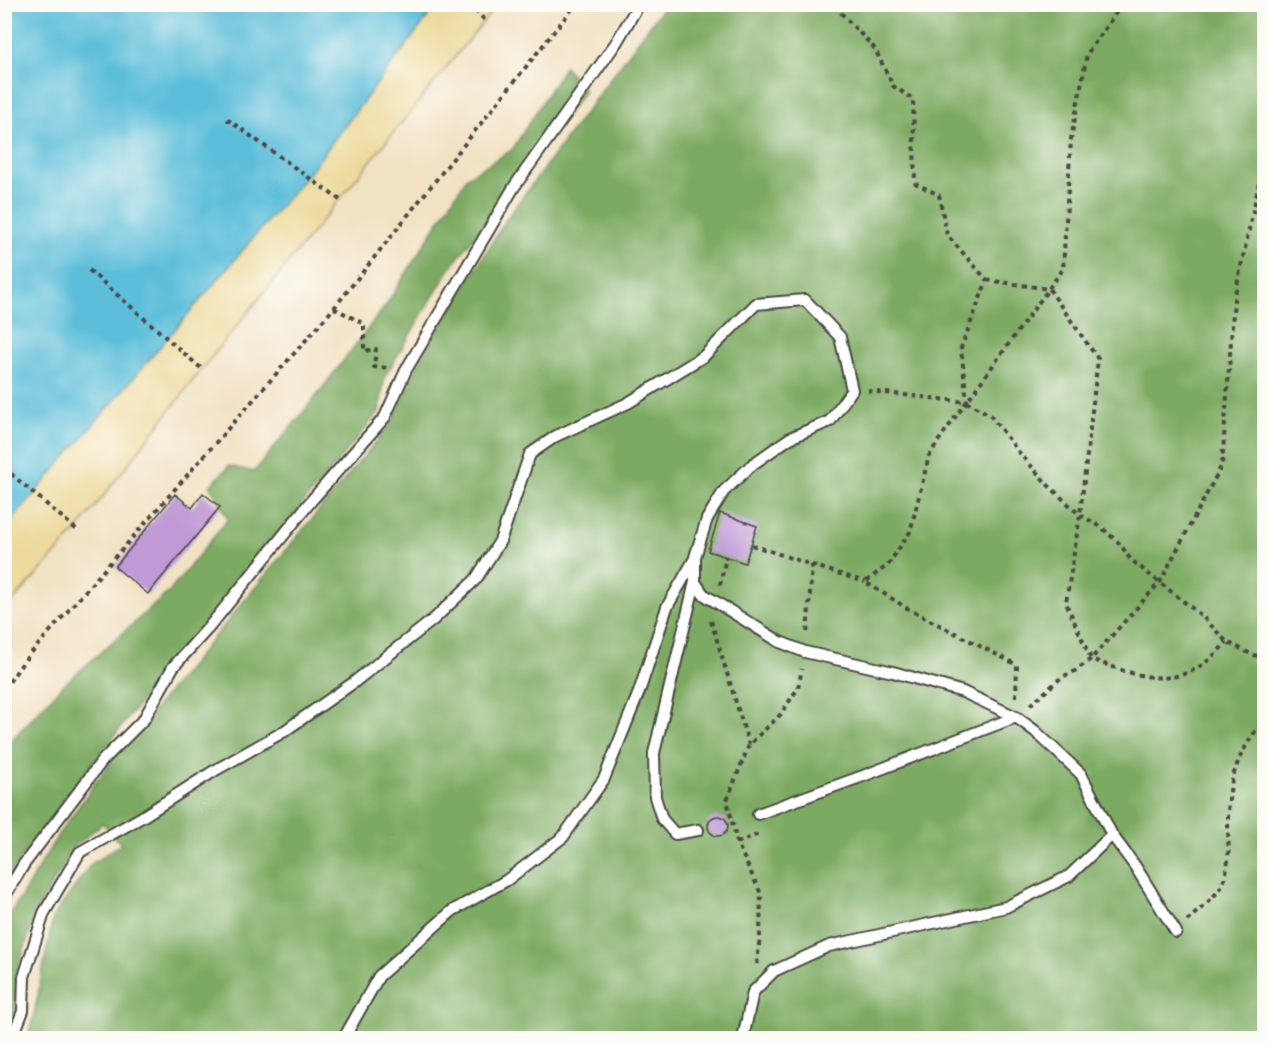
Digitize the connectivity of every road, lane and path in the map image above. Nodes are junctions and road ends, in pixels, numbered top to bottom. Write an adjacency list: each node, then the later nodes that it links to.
1 (468, 4): 6 (path)
2 (576, 4): 13 (path)
3 (639, 4): 15 (lane)
4 (840, 4): 11 (path)
5 (1122, 4): 12 (path)
6 (485, 20)
7 (227, 119): 9 (path)
8 (1264, 160): 26 (path)
9 (340, 200)
10 (89, 270): 14 (path)
11 (987, 280): 12 (path); 17 (path)
12 (1049, 289): 17 (path); 19 (path)
13 (334, 308): 15 (path); 32 (path)
14 (202, 369)
15 (406, 370): 40 (lane)
16 (852, 390): 17 (path); 21 (lane); 43 (lane)
17 (967, 402): 19 (path); 25 (path)
18 (4, 468): 20 (path)
19 (1080, 515): 26 (path); 31 (path)
20 (77, 530)
21 (695, 557): 24 (lane); 44 (lane)
22 (726, 557): 28 (path)
23 (812, 565): 25 (path)
24 (695, 582): 27 (lane); 38 (lane)
25 (865, 582): 33 (path)
26 (1160, 582): 29 (path); 31 (path)
27 (703, 594): 28 (lane); 35 (path)
28 (717, 603): 33 (lane)
29 (1227, 642): 30 (path); 31 (path)
30 (1264, 657)
31 (1091, 659): 33 (path)
32 (4, 689)
33 (1016, 717): 37 (lane); 39 (lane)
34 (1264, 719): 41 (path)
35 (749, 745)
36 (727, 800): 42 (path)
37 (758, 814)
38 (698, 830)
39 (1112, 835): 41 (lane); 42 (lane)
40 (4, 897)
41 (1176, 932)
42 (753, 992): 45 (lane)
43 (9, 1038)
44 (344, 1038)
45 (743, 1038)

